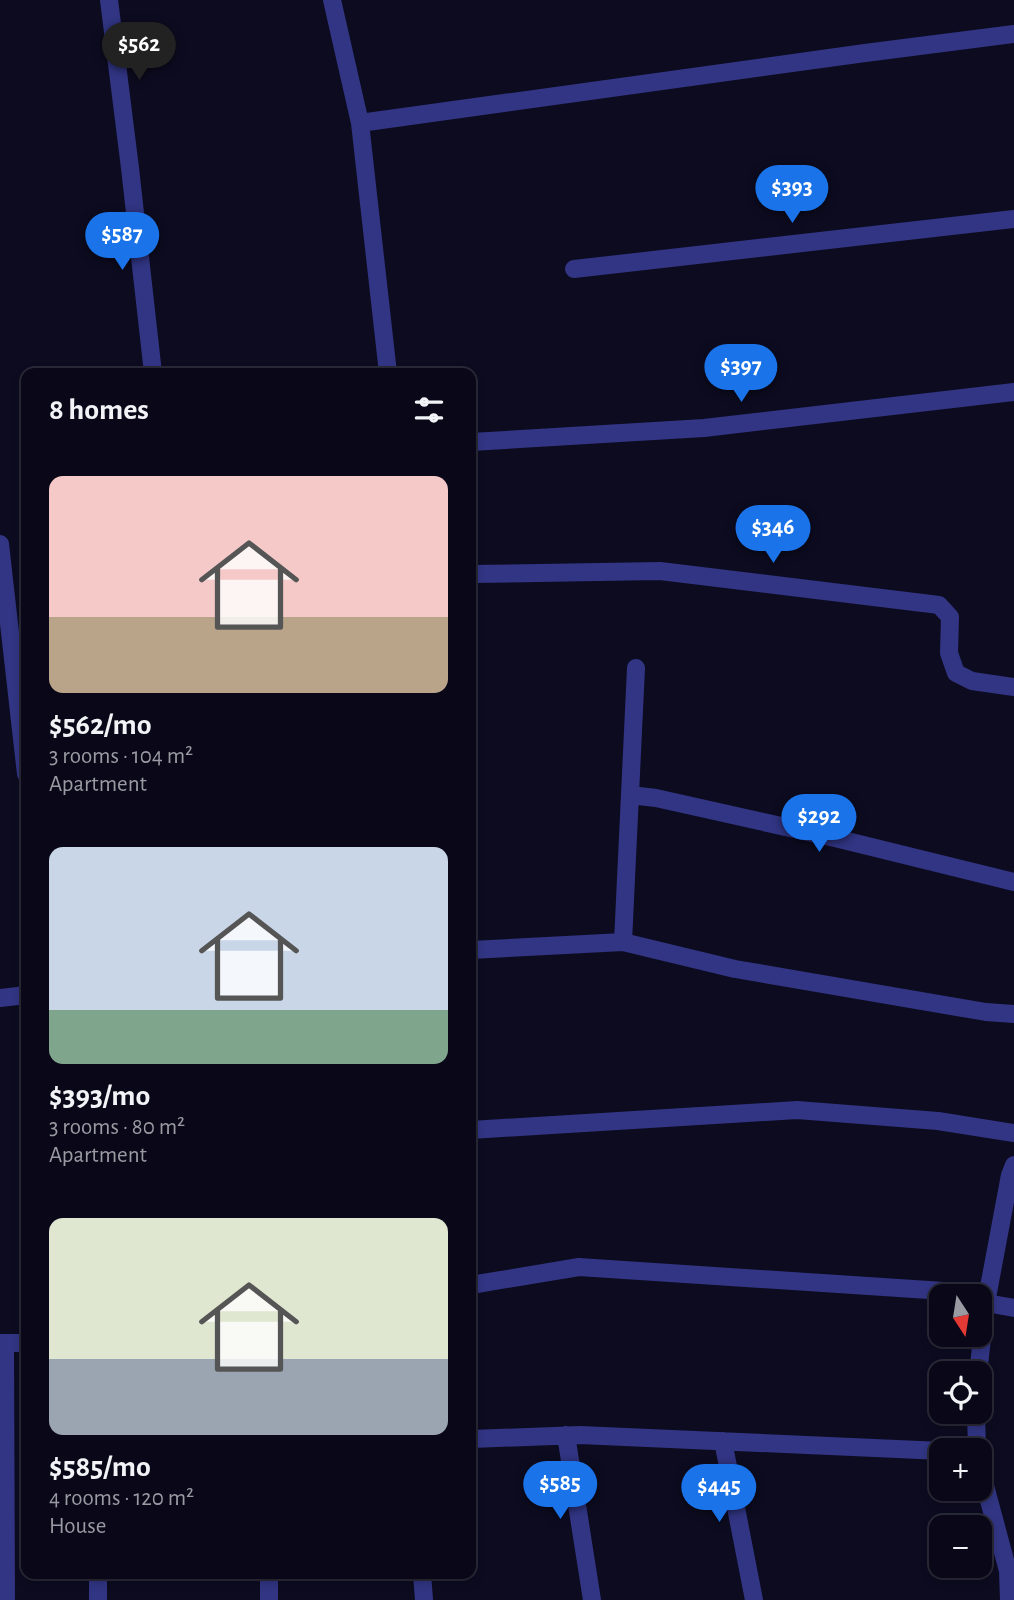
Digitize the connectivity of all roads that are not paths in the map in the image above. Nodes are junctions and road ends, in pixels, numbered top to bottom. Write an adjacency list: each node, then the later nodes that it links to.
1 (109, 0): 7 (street)
2 (332, 0): 4 (street)
3 (1014, 34): 4 (street)
4 (360, 123): 8 (street)
5 (1014, 219): 6 (street)
6 (574, 270)
7 (152, 368)
8 (387, 368)
9 (1014, 393): 10 (street)
10 (476, 442)
11 (0, 544): 15 (street)
12 (476, 574): 14 (street)
13 (636, 668): 16 (street)
14 (1014, 688)
15 (21, 730)
16 (630, 794): 17 (street); 18 (street)
17 (1014, 882)
18 (623, 942): 19 (street); 22 (street)
19 (476, 950)
20 (21, 996): 21 (street)
21 (0, 998)
22 (1014, 1014)
23 (476, 1130): 24 (street)
24 (1014, 1133)
25 (1014, 1165): 27 (street)
26 (476, 1284): 28 (street)
27 (983, 1284)
28 (929, 1290)
29 (992, 1303): 30 (street)
30 (1014, 1308)
31 (2, 1343): 32 (street); 41 (street)
32 (21, 1343)
33 (566, 1435): 34 (street); 35 (street); 45 (street)
34 (476, 1439)
35 (723, 1441): 36 (street); 46 (street)
36 (929, 1450)
37 (989, 1501): 47 (street)
38 (98, 1579): 42 (street)
39 (269, 1579): 43 (street)
40 (422, 1579): 44 (street)
41 (6, 1600)
42 (98, 1600)
43 (269, 1600)
44 (424, 1600)
45 (592, 1600)
46 (754, 1600)
47 (1009, 1600)

